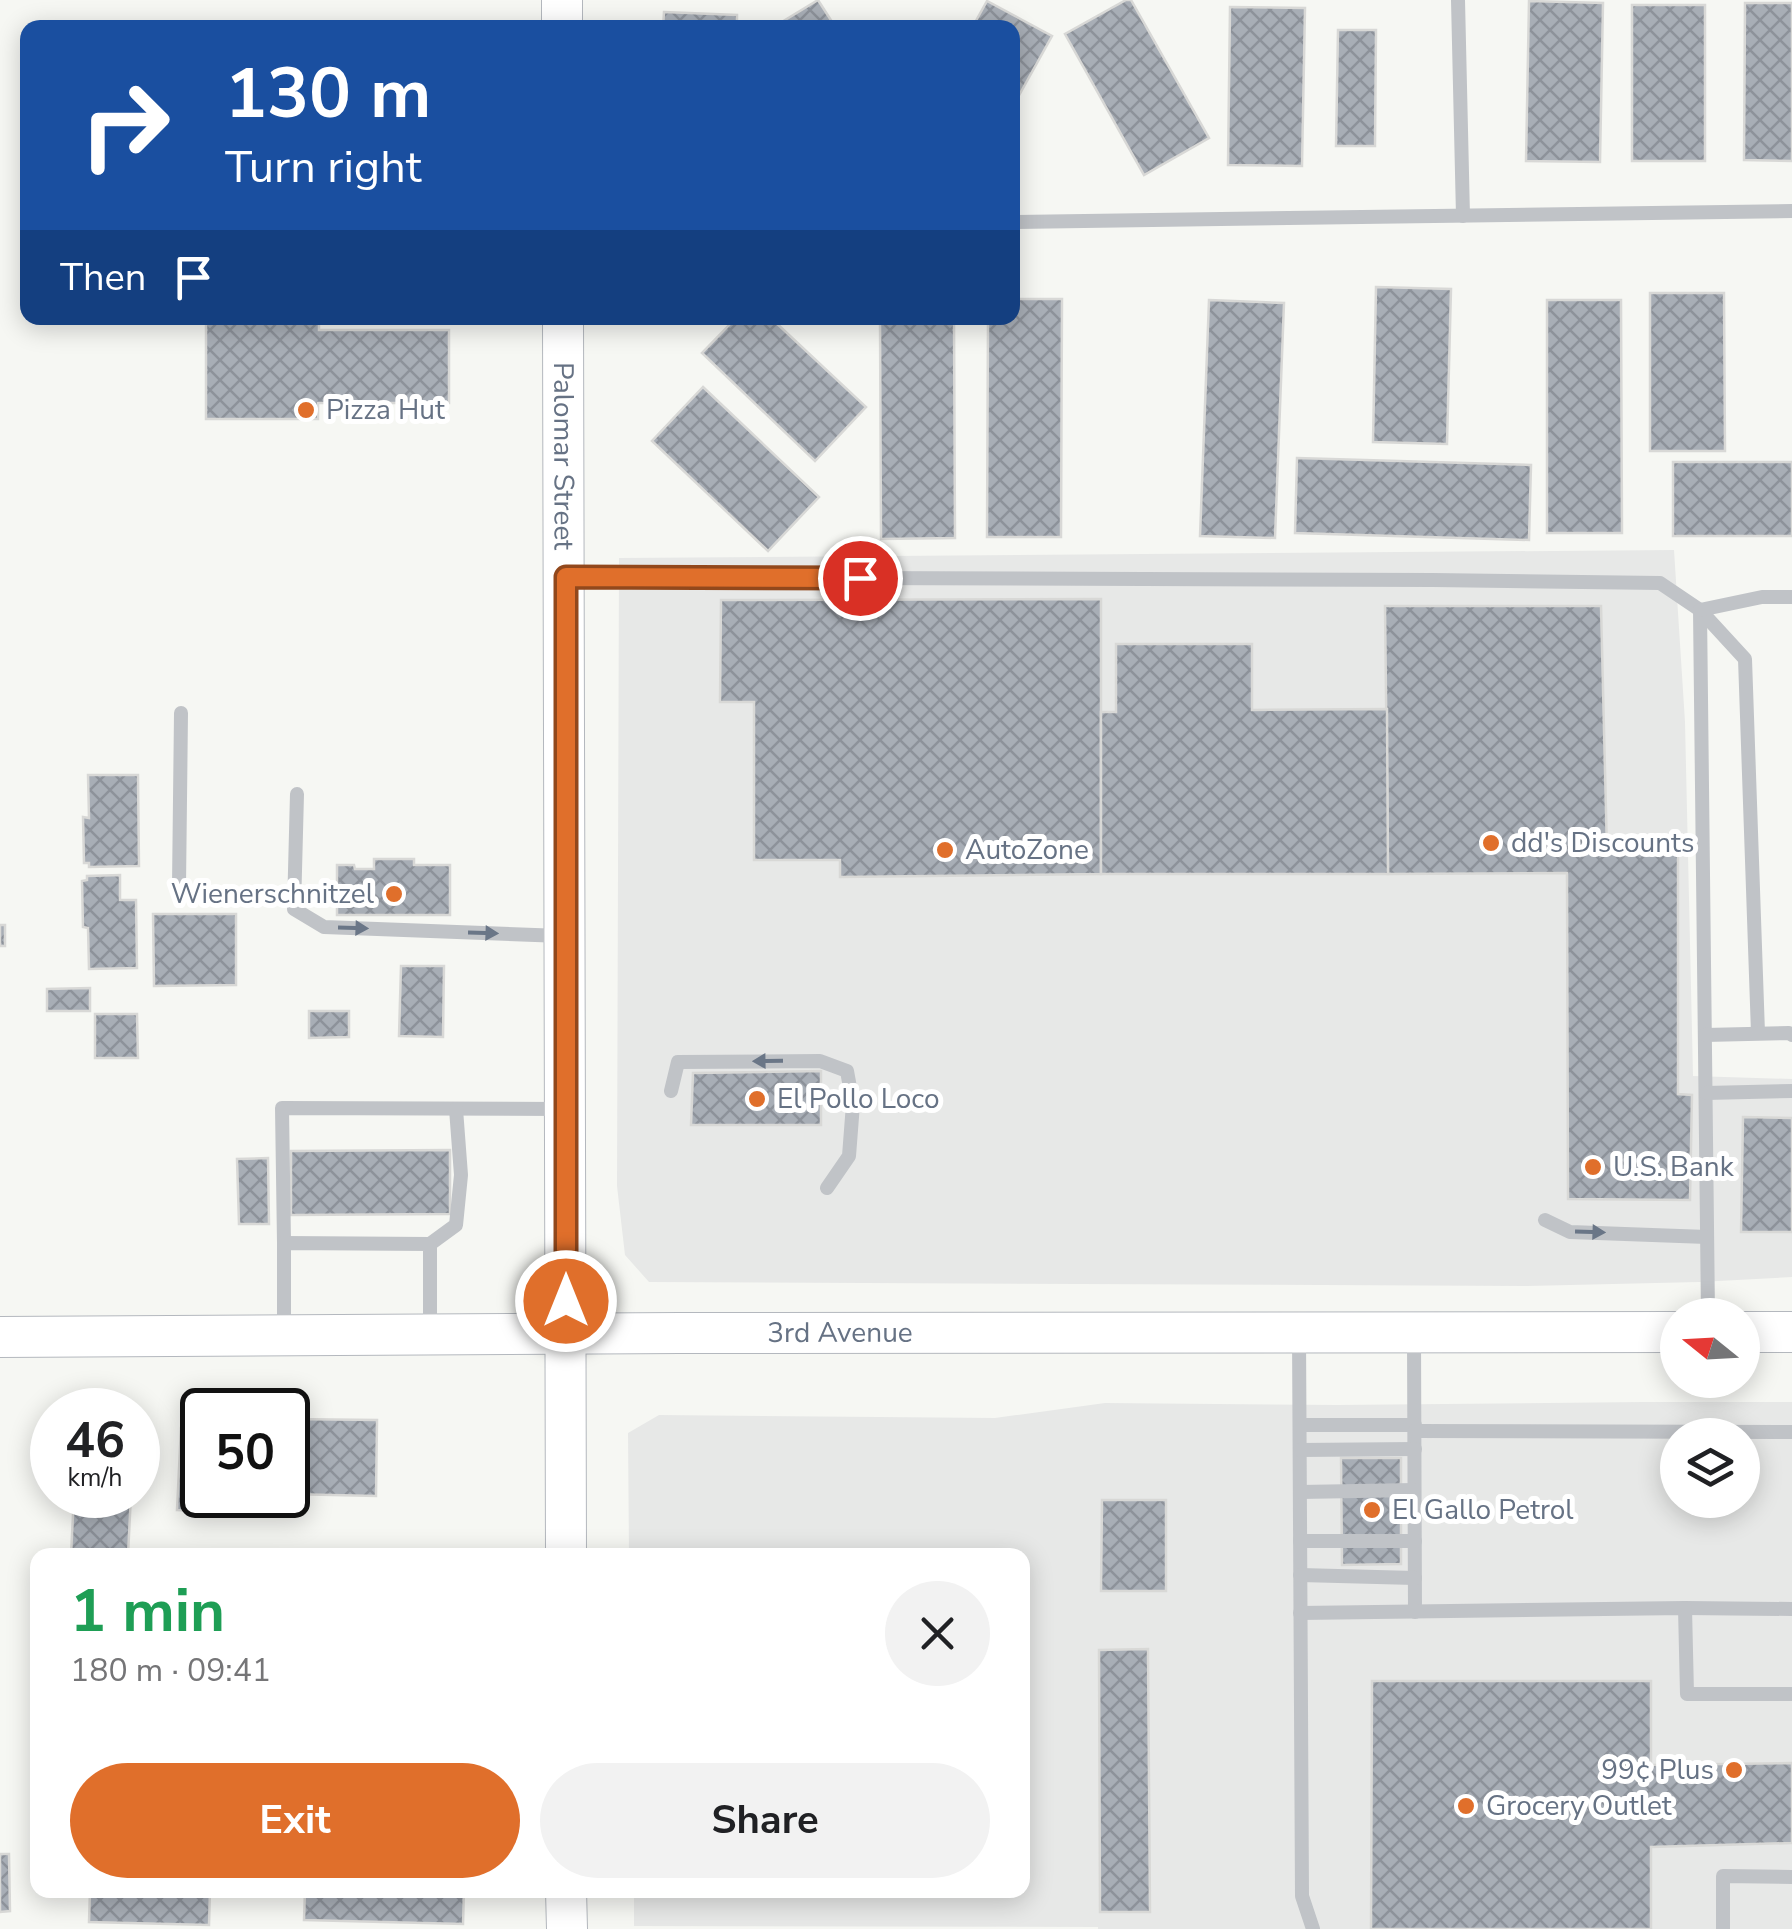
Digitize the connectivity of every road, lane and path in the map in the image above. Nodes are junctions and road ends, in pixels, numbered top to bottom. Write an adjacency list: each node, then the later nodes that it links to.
1 (1458, 0): 3 (lane)
2 (1792, 211): 3 (lane)
3 (1463, 216): 4 (lane)
4 (1020, 222)
5 (564, 325): 6 (main road, Palomar Street)
6 (566, 577): 8 (lane); 12 (main road, Palomar Street)
7 (1792, 597): 8 (lane)
8 (1700, 610): 13 (lane); 14 (lane)
9 (181, 713): 11 (lane)
10 (296, 794): 12 (lane, one-way to 12)
11 (179, 886)
12 (565, 936): 20 (main road, Palomar Street)
13 (1758, 1033): 14 (lane); 15 (lane)
14 (1705, 1035): 18 (lane)
15 (1792, 1035)
16 (671, 1091): 21 (lane, one-way to 16)
17 (1792, 1091): 18 (lane)
18 (1706, 1092): 23 (lane)
19 (456, 1109): 20 (lane); 24 (lane); 25 (lane)
20 (565, 1109): 33 (main road, Palomar Street)
21 (826, 1188)
22 (1545, 1220): 23 (lane, one-way to 23)
23 (1707, 1237): 26 (lane)
24 (284, 1243): 25 (lane); 34 (lane)
25 (430, 1244): 32 (lane)
26 (1708, 1298)
27 (1414, 1332): 28 (main road, 3rd Avenue); 31 (main road, 3rd Avenue); 37 (lane)
28 (1660, 1332)
29 (1760, 1332): 30 (main road)
30 (1792, 1332)
31 (1299, 1333): 33 (main road, 3rd Avenue); 36 (lane)
32 (430, 1334): 33 (main road, 3rd Avenue); 34 (main road, 3rd Avenue)
33 (566, 1334): 45 (main road, Palomar Street)
34 (284, 1335): 35 (main road, 3rd Avenue)
35 (0, 1337)
36 (1300, 1425): 37 (lane); 40 (lane)
37 (1415, 1428): 38 (lane); 39 (lane)
38 (1792, 1432)
39 (1414, 1449): 40 (lane); 41 (lane)
40 (1300, 1450): 42 (lane)
41 (1414, 1490): 42 (lane); 44 (lane)
42 (1300, 1492): 43 (lane)
43 (1300, 1540): 44 (lane); 46 (lane)
44 (1415, 1541): 47 (lane)
45 (566, 1548)
46 (1300, 1575): 47 (lane); 51 (lane)
47 (1414, 1578): 50 (lane)
48 (1685, 1608): 49 (lane); 50 (lane); 52 (lane)
49 (1792, 1609)
50 (1415, 1612): 51 (lane)
51 (1300, 1613): 56 (lane)
52 (1792, 1694)
53 (1792, 1877): 57 (lane)
54 (566, 1898): 55 (main road)
55 (566, 1929)
56 (1312, 1929)
57 (1723, 1929)

